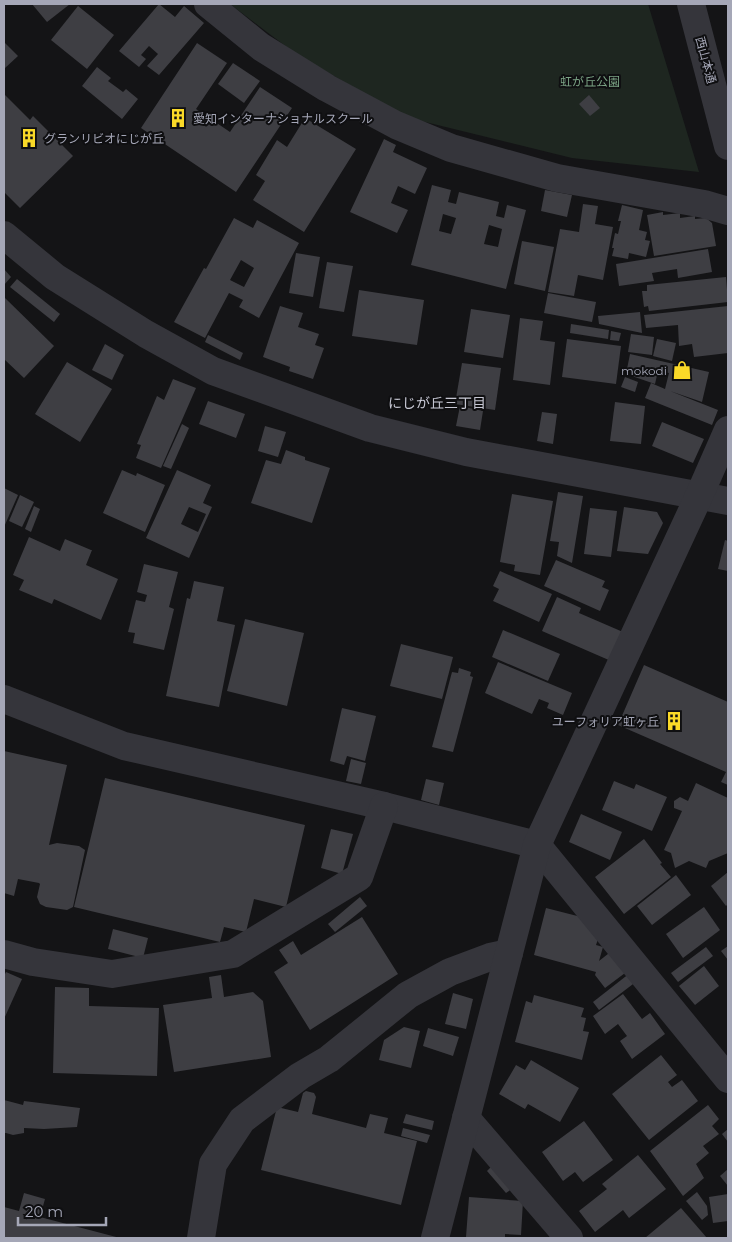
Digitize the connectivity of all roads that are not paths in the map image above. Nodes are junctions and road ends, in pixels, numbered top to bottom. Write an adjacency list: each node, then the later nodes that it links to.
1 (208, 4): 4 (street)
2 (691, 4): 3 (street, 西山本通)
3 (728, 146)
4 (728, 212)
5 (4, 235): 7 (street)
6 (728, 430): 7 (street)
7 (699, 496): 8 (street); 11 (street)
8 (728, 501)
9 (4, 699): 10 (street)
10 (384, 806): 11 (street); 13 (street)
11 (537, 845): 12 (street); 14 (street)
12 (509, 953): 15 (street); 16 (street)
13 (4, 954)
14 (728, 1080)
15 (466, 1118): 17 (street); 18 (street)
16 (201, 1238)
17 (435, 1238)
18 (569, 1238)

